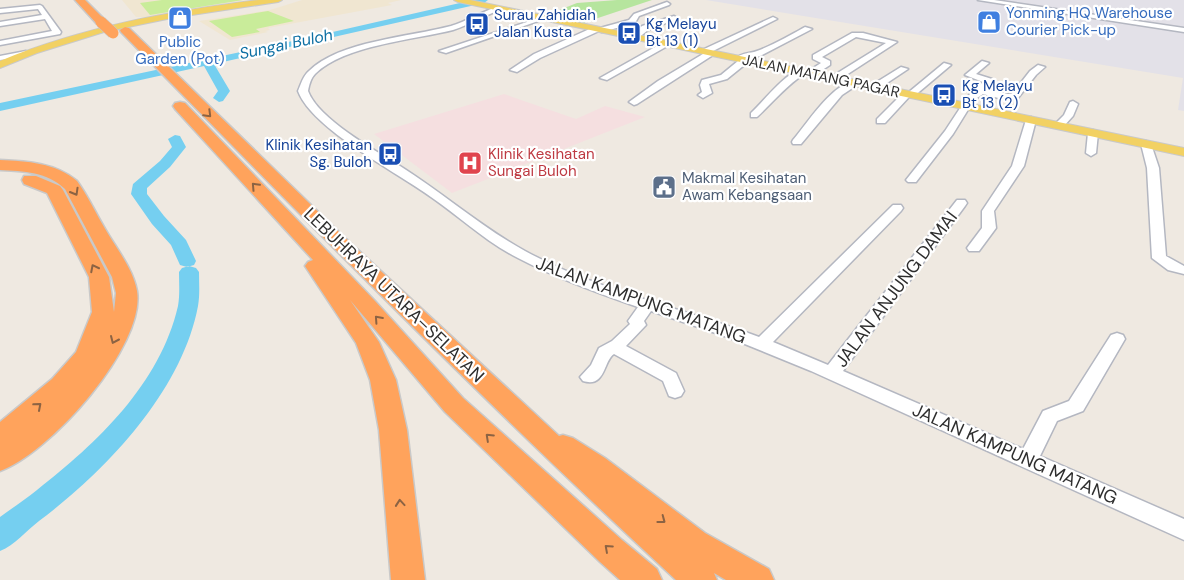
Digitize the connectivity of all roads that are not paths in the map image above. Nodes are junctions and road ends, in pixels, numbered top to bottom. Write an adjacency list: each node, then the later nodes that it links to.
1 (80, 0): 16 (highway)
2 (278, 0): 16 (main road)
3 (981, 0): 19 (street)
4 (17, 1): 6 (street)
5 (461, 1): 8 (main road, JALAN MATANG PAGAR)
6 (0, 4)
7 (667, 4): 18 (street)
8 (497, 9): 11 (main road, JALAN MATANG PAGAR); 64 (street, JALAN KAMPUNG MATANG)
9 (0, 11): 10 (street)
10 (45, 17): 15 (street); 21 (street)
11 (544, 18): 18 (main road, JALAN MATANG PAGAR); 23 (street)
12 (674, 18): 20 (street)
13 (116, 19): 37 (highway, LEBUHRAYA UTARA–SELATAN)
14 (773, 19): 25 (street)
15 (0, 24)
16 (101, 26): 24 (highway, bridge); 26 (main road); 33 (main road)
17 (808, 29): 28 (street)
18 (600, 30): 20 (main road, JALAN MATANG PAGAR); 35 (street)
19 (1184, 30)
20 (634, 37): 22 (main road, JALAN MATANG PAGAR)
21 (0, 43)
22 (667, 44): 25 (main road, JALAN MATANG PAGAR); 38 (street)
23 (443, 51)
24 (131, 52)
25 (708, 52): 28 (main road, JALAN MATANG PAGAR); 45 (street)
26 (26, 53): 27 (street); 30 (main road)
27 (0, 58)
28 (742, 60): 36 (main road, JALAN MATANG PAGAR); 44 (street)
29 (985, 63): 42 (street)
30 (0, 65)
31 (947, 65): 43 (street)
32 (1041, 67): 42 (street)
33 (0, 69)
34 (904, 69): 41 (street)
35 (514, 70)
36 (806, 73): 39 (main road, JALAN MATANG PAGAR); 39 (street); 48 (street)
37 (160, 78): 60 (highway, LEBUHRAYA UTARA–SELATAN, one-way to 37); 71 (highway, LEBUHRAYA UTARA–SELATAN, one-way to 71)
38 (604, 78)
39 (834, 78): 40 (main road, JALAN MATANG PAGAR)
40 (854, 83): 41 (main road, JALAN MATANG PAGAR); 53 (street)
41 (875, 87): 43 (main road, JALAN MATANG PAGAR)
42 (981, 91): 47 (street)
43 (908, 94): 47 (main road, JALAN MATANG PAGAR); 50 (street)
44 (703, 96)
45 (634, 102)
46 (1073, 104): 51 (street)
47 (964, 106): 49 (main road, JALAN MATANG PAGAR); 58 (street)
48 (754, 115)
49 (1031, 120): 51 (main road, JALAN MATANG PAGAR); 62 (street)
50 (881, 121)
51 (1059, 126): 52 (main road, JALAN MATANG PAGAR)
52 (1092, 132): 54 (main road, JALAN MATANG PAGAR); 56 (street)
53 (797, 142)
54 (1146, 144): 55 (main road, JALAN MATANG PAGAR); 63 (street)
55 (1184, 152)
56 (1091, 153)
57 (5, 166): 72 (highway, one-way to 57); 73 (highway, one-way to 73)
58 (912, 180)
59 (961, 204): 68 (street, JALAN ANJUNG DAMAI)
60 (274, 206): 76 (highway, one-way to 60); 77 (highway, LEBUHRAYA UTARA–SELATAN, one-way to 60)
61 (897, 208): 66 (street)
62 (974, 248)
63 (1184, 270)
64 (647, 305): 66 (street, JALAN KAMPUNG MATANG); 67 (street)
65 (1117, 339): 74 (street)
66 (762, 344): 68 (street, JALAN KAMPUNG MATANG)
67 (614, 347): 69 (street); 70 (street)
68 (831, 374): 74 (street, JALAN KAMPUNG MATANG)
69 (590, 377)
70 (675, 392)
71 (537, 431): 78 (highway, LEBUHRAYA UTARA–SELATAN); 79 (highway, one-way to 79)
72 (0, 436)
73 (0, 460)
74 (1028, 460): 75 (street, JALAN KAMPUNG MATANG)
75 (1184, 530)
76 (406, 566)
77 (645, 580)
78 (700, 580)
79 (757, 580)

